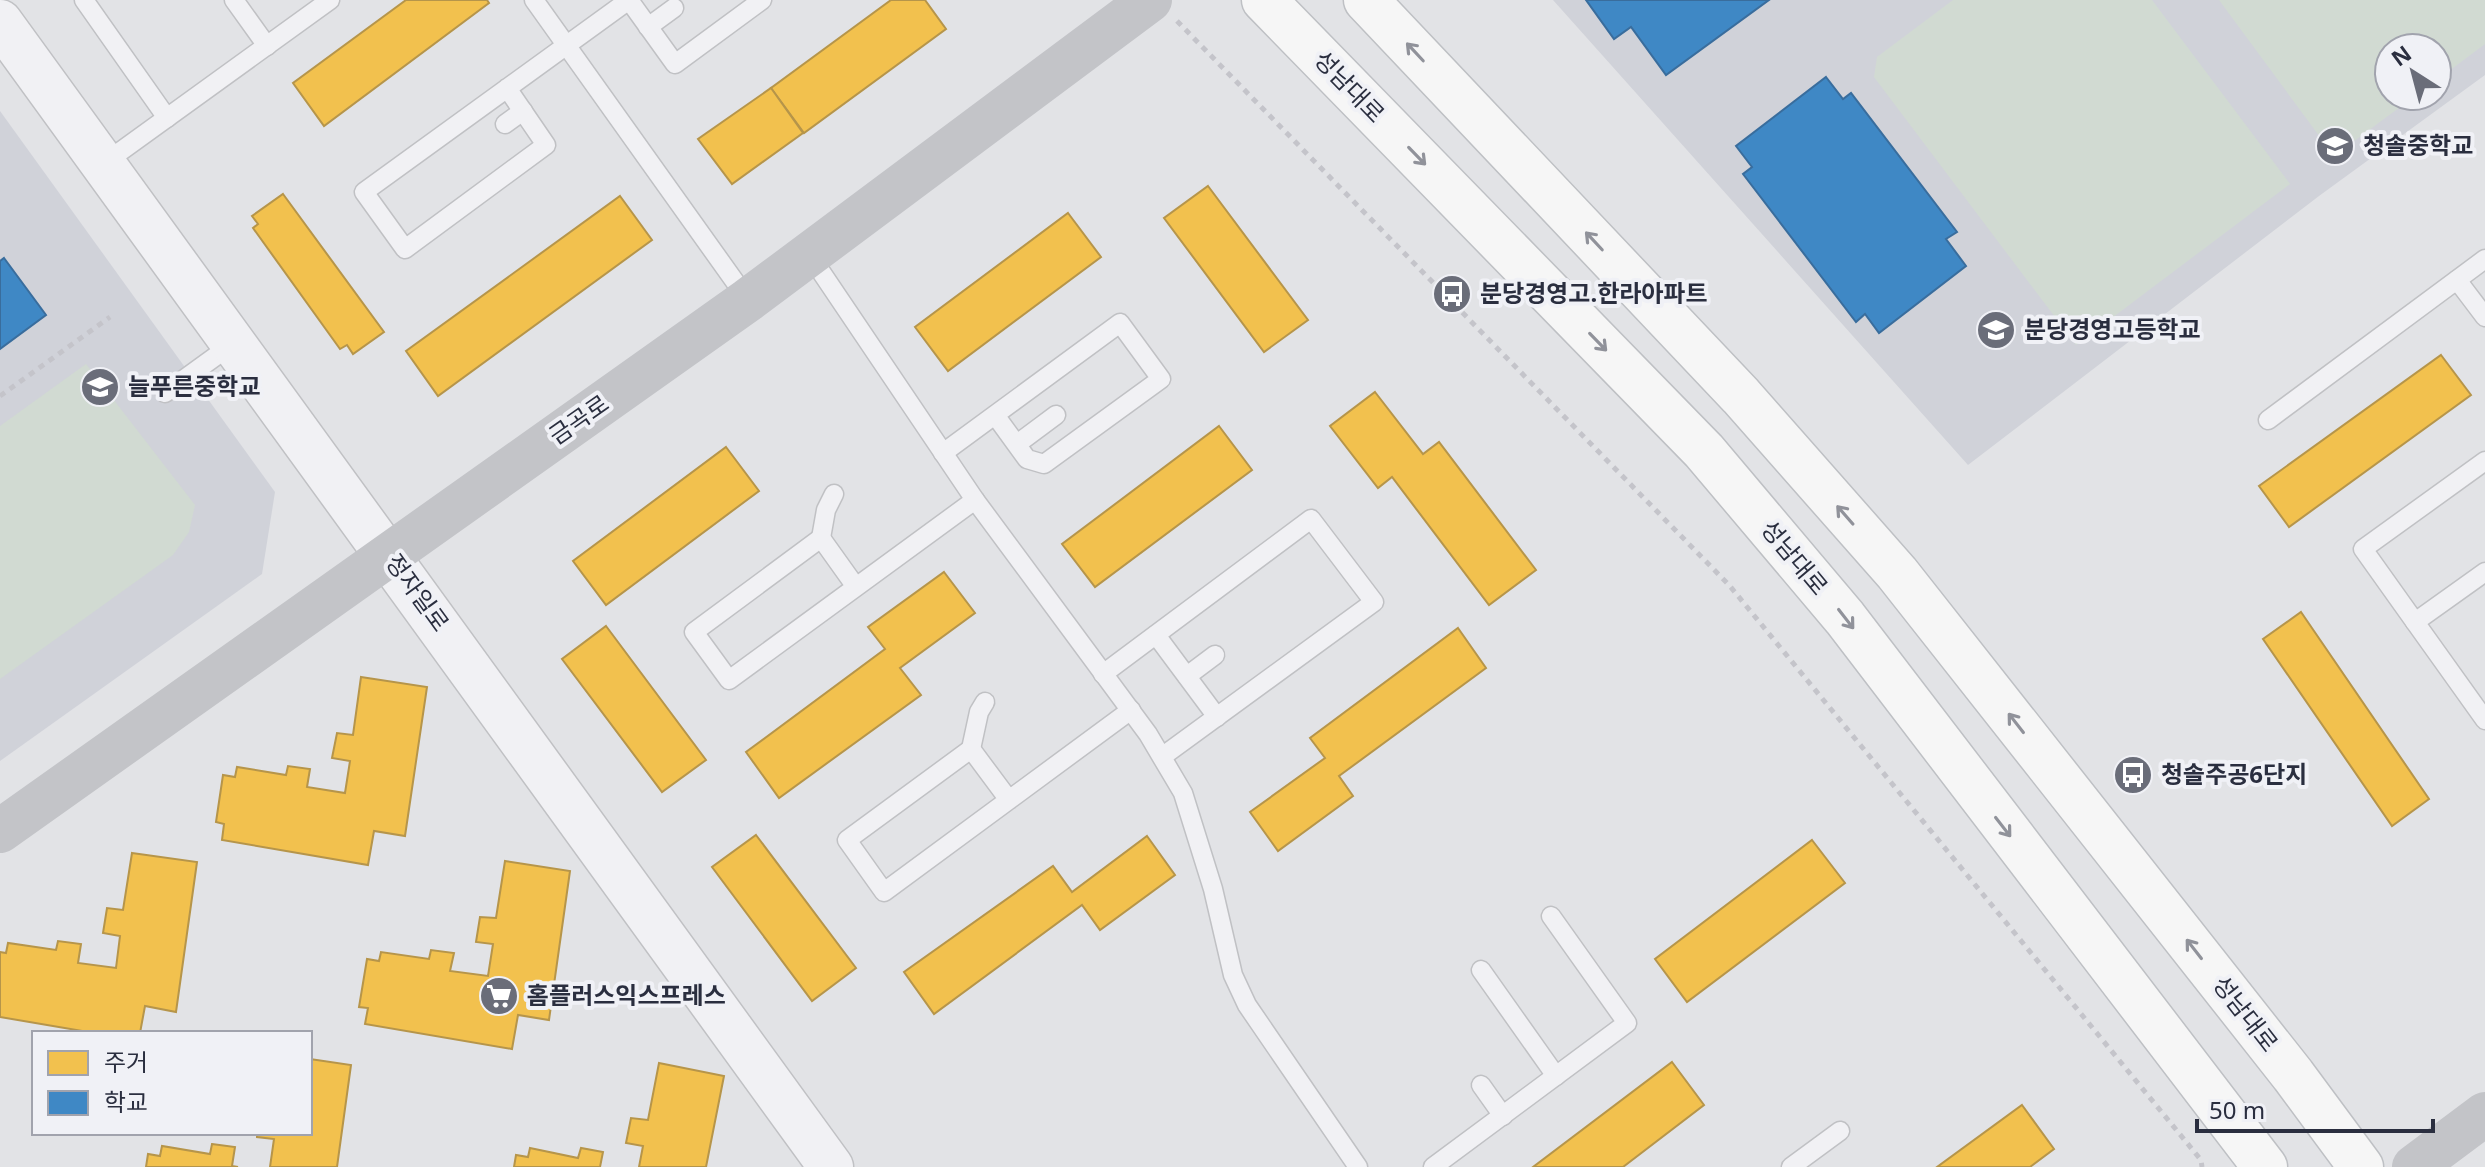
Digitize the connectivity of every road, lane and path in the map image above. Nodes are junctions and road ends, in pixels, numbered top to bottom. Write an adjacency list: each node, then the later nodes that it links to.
1 (84, 0): 17 (lane)
2 (234, 0): 13 (lane)
3 (330, 0): 13 (lane)
4 (534, 0): 14 (lane)
5 (629, 0): 12 (lane); 14 (lane)
6 (762, 0): 12 (lane)
7 (1264, 0): 66 (main road, 성남대로, one-way to 66)
8 (1366, 0): 67 (main road, 성남대로, one-way to 8)
9 (1159, 5): 20 (main road, 금곡로); 65 (path)
10 (674, 8): 12 (lane)
11 (0, 22): 19 (street, 정자일로)
12 (648, 27)
13 (267, 46): 17 (lane)
14 (567, 46): 15 (lane); 23 (lane)
15 (507, 88): 16 (lane); 16 (lane)
16 (523, 111): 18 (lane)
17 (167, 118): 19 (lane)
18 (505, 124)
19 (103, 164): 26 (street, 정자일로)
20 (809, 254): 23 (main road, 금곡로); 33 (lane)
21 (2485, 259): 22 (lane)
22 (2457, 280): 25 (lane); 31 (lane)
23 (748, 300): 38 (main road, 금곡로)
24 (110, 317): 28 (path)
25 (2485, 317)
26 (234, 343): 27 (lane); 38 (street, 정자일로)
27 (165, 393)
28 (0, 396)
29 (995, 415): 32 (lane); 32 (lane); 33 (lane)
30 (1056, 415): 32 (lane)
31 (2268, 420)
32 (1017, 444)
33 (943, 453): 36 (lane)
34 (2485, 461): 41 (lane)
35 (834, 494): 37 (lane)
36 (975, 500): 40 (lane); 44 (lane)
37 (821, 538): 40 (lane); 40 (lane)
38 (389, 555): 53 (main road, 금곡로); 61 (street, 정자일로)
39 (2485, 572): 41 (lane)
40 (856, 587)
41 (2415, 622): 49 (lane)
42 (1156, 635): 44 (lane); 45 (lane); 48 (lane)
43 (1215, 655): 45 (lane)
44 (1103, 674): 47 (lane)
45 (1187, 676): 48 (lane)
46 (985, 702): 50 (lane)
47 (1131, 710): 51 (lane); 52 (lane)
48 (1217, 717): 51 (lane)
49 (2485, 720)
50 (971, 749): 52 (lane); 52 (lane)
51 (1163, 756): 62 (lane)
52 (1009, 800)
53 (0, 831)
54 (1551, 916): 56 (lane)
55 (1481, 970): 56 (lane)
56 (1556, 1076): 59 (lane)
57 (1481, 1085): 59 (lane)
58 (2485, 1114): 68 (main road)
59 (1503, 1116): 63 (lane)
60 (1840, 1131): 64 (lane)
61 (831, 1167)
62 (1358, 1167)
63 (1433, 1167)
64 (1791, 1167)
65 (2202, 1167)
66 (2265, 1167)
67 (2361, 1167)
68 (2414, 1167)

